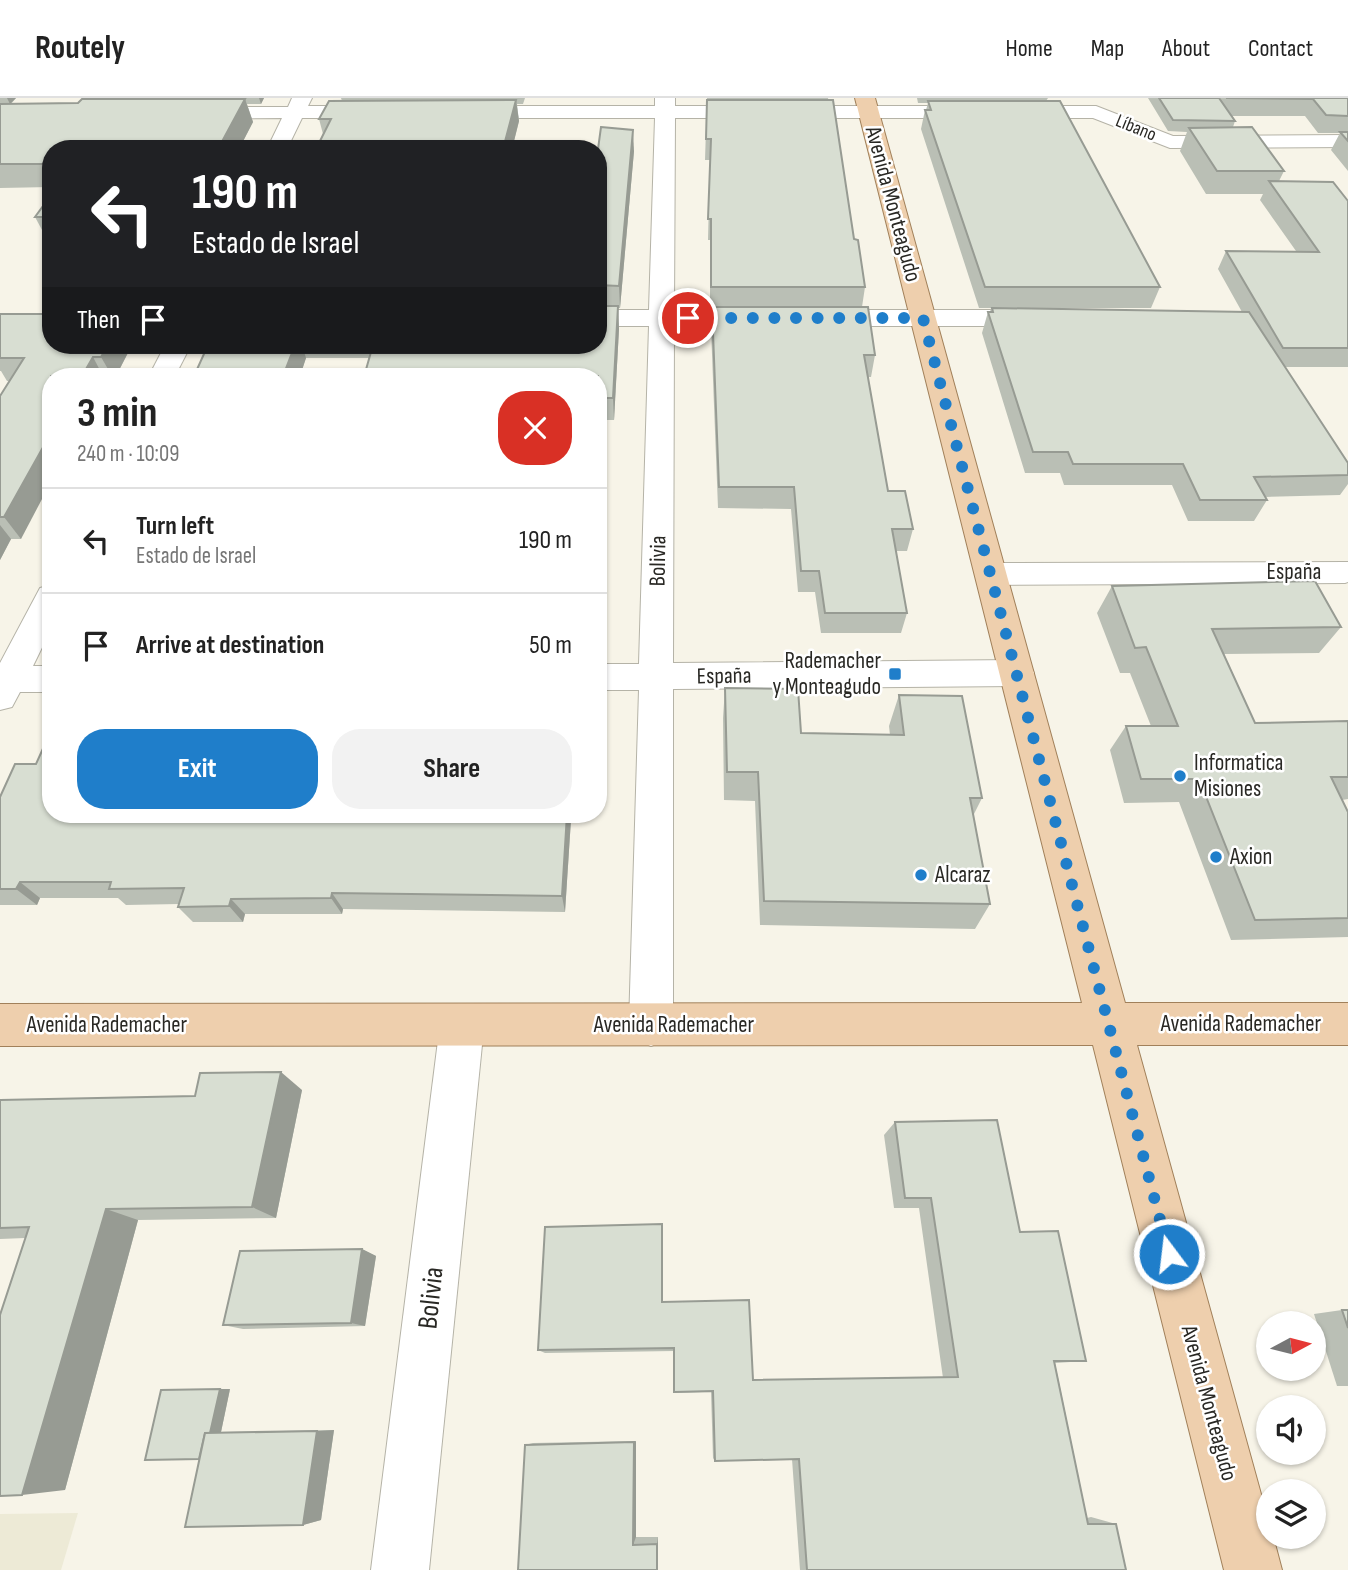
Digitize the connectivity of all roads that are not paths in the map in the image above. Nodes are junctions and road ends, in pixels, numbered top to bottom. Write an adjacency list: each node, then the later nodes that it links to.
1 (298, 105): 5 (street); 6 (street); 7 (street)
2 (665, 105): 3 (street, Líbano); 4 (street, Líbano); 10 (street, Bolivia)
3 (867, 105): 8 (street, Líbano); 11 (main road, Avenida Monteagudo)
4 (446, 112)
5 (174, 113)
6 (391, 113)
7 (280, 140)
8 (1348, 141)
9 (607, 318): 10 (street)
10 (662, 318): 11 (street); 18 (street, Bolivia)
11 (923, 318): 12 (street); 14 (main road, Avenida Monteagudo)
12 (1061, 318)
13 (1345, 572): 14 (street, España)
14 (991, 574): 16 (main road, Avenida Monteagudo)
15 (42, 613): 20 (street)
16 (1017, 673): 18 (street, España); 21 (main road, Avenida Monteagudo)
17 (607, 677): 18 (street, España)
18 (657, 677): 25 (street, Bolivia)
19 (42, 680): 20 (street)
20 (3, 685)
21 (1109, 1024): 22 (main road, Avenida Rademacher); 25 (main road, Avenida Rademacher); 27 (main road, Avenida Monteagudo)
22 (1348, 1024)
23 (0, 1025): 24 (main road, Avenida Rademacher)
24 (462, 1025): 25 (main road, Avenida Rademacher); 26 (street, Bolivia)
25 (651, 1025)
26 (400, 1570)
27 (1253, 1570)

